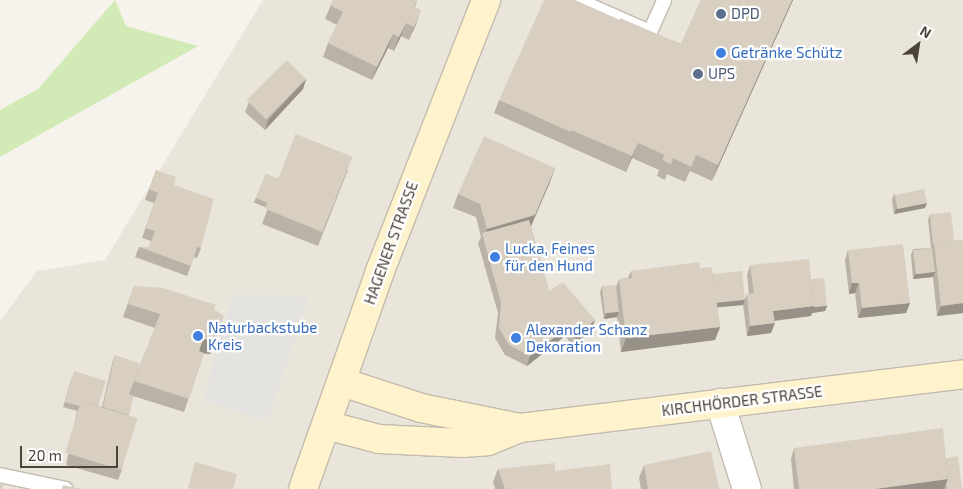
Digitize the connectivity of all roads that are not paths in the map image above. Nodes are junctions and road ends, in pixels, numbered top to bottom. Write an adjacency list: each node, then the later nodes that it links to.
1 (486, 0): 5 (main road, HAGENER STRASSE)
2 (577, 0): 3 (lane)
3 (664, 0)
4 (963, 374): 6 (main road, KIRCHHÖRDER STRASSE)
5 (342, 382): 7 (main road, HAGENER STRASSE); 8 (main road, KIRCHHÖRDER STRASSE)
6 (720, 403): 8 (main road, KIRCHHÖRDER STRASSE); 12 (street)
7 (326, 426): 8 (main road, KIRCHHÖRDER STRASSE); 11 (main road, HAGENER STRASSE)
8 (520, 428)
9 (0, 475): 10 (lane)
10 (66, 489)
11 (303, 489)
12 (747, 489)

